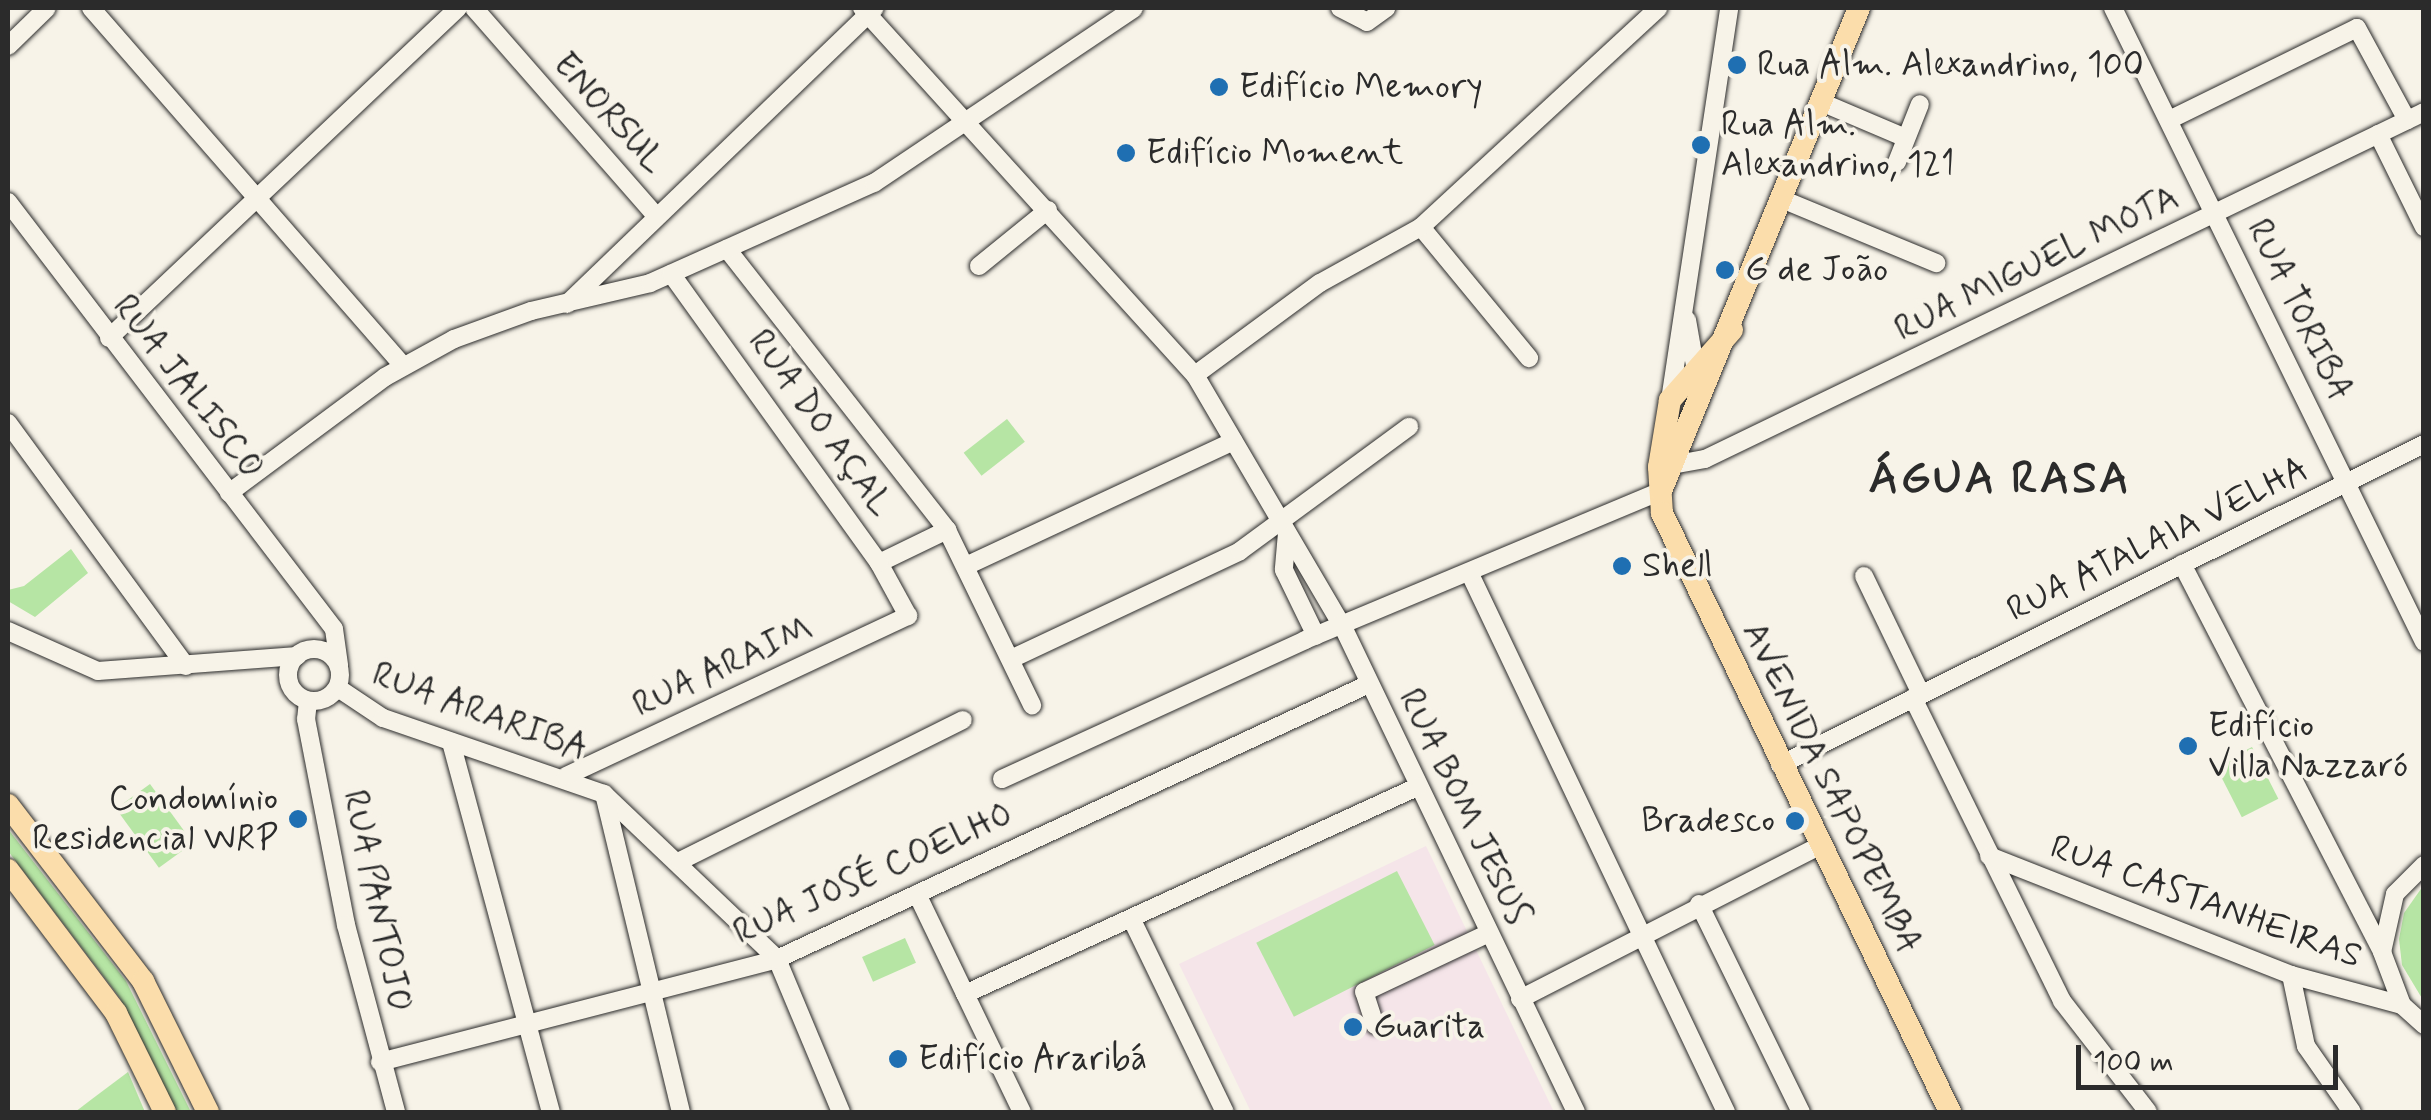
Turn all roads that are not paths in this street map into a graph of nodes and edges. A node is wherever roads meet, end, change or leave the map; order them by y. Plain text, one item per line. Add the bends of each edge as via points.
1 (47, 8) edge
2 (91, 8) edge
3 (458, 8) edge
4 (474, 8) edge
5 (1134, 8) edge
6 (1340, 8) edge
7 (1386, 8) edge
8 (1658, 8) edge
9 (1729, 8) edge
10 (1860, 8) edge
11 (2113, 8) edge
12 (868, 10) edge
13 (8, 46) edge
14 (1821, 102) junction
15 (1920, 104) dead end
16 (2415, 116) edge
17 (968, 120) junction
18 (2169, 120) junction
19 (2378, 134) junction
20 (1906, 138) junction
21 (1897, 162) dead end
22 (256, 198) junction
23 (1784, 200) junction
24 (8, 202) edge
25 (1048, 210) junction
26 (2216, 215) junction
27 (656, 216) junction
28 (1421, 227) junction
29 (2424, 227) edge
30 (727, 249) junction
31 (1936, 263) dead end
32 (979, 266) dead end
33 (672, 274) junction
34 (567, 304) junction
35 (1686, 310) junction
36 (1732, 330) junction
37 (109, 338) junction
38 (1529, 358) dead end
39 (403, 366) junction
40 (1695, 366) junction
41 (1195, 375) junction
42 (1670, 400) junction
43 (8, 424) edge
44 (1408, 427) dead end
45 (1690, 432) junction
46 (1234, 441) junction
47 (2424, 444) edge
48 (1667, 468) junction
49 (2348, 481) junction
50 (1661, 491) junction
51 (229, 494) junction
52 (1284, 529) junction
53 (947, 530) junction
54 (879, 562) junction
55 (2182, 564) junction
56 (968, 565) junction
57 (1470, 574) junction
58 (1864, 576) dead end
59 (319, 609) junction
60 (908, 616) joint
61 (1343, 627) junction
62 (8, 631) edge
63 (1316, 636) junction
64 (2424, 642) edge
65 (320, 650) junction
66 (296, 656) junction
67 (1011, 659) junction
68 (236, 663) junction
69 (186, 666) junction
70 (339, 666) junction
71 (288, 678) junction
72 (1370, 684) junction
73 (338, 688) junction
74 (1917, 696) junction
75 (308, 700) junction
76 (1032, 704) dead end
77 (964, 720) dead end
78 (451, 742) junction
79 (1780, 764) junction
80 (566, 776) junction
81 (1002, 779) dead end
82 (1418, 786) junction
83 (604, 794) junction
84 (8, 805) edge
85 (1819, 846) junction
86 (1990, 856) junction
87 (680, 861) junction
88 (2424, 865) edge
89 (8, 870) edge
90 (917, 894) junction
91 (1700, 904) junction
92 (1132, 920) junction
93 (1489, 934) junction
94 (1638, 936) junction
95 (2382, 952) junction
96 (777, 959) junction
97 (2291, 975) junction
98 (649, 994) junction
99 (965, 994) junction
100 (1520, 999) junction
101 (2402, 1005) junction
102 (526, 1020) junction
103 (2424, 1024) edge
104 (1374, 1025) dead end
105 (380, 1062) junction
106 (165, 1112) edge
107 (208, 1112) edge
108 (396, 1112) edge
109 (551, 1112) edge
110 (681, 1112) edge
111 (841, 1112) edge
112 (1022, 1112) edge
113 (1225, 1112) edge
114 (1576, 1112) edge
115 (1726, 1112) edge
116 (1801, 1112) edge
117 (1950, 1112) edge
118 (2148, 1112) edge
119 (2352, 1112) edge

1 - 13 street
2 - 22 street
3 - 22 street
4 - 27 street, ENORSUL
5 - 17 street
6 - 7 street via 1367,22
8 - 28 street
9 - 35 street
10 - 14 main road, AVENIDA SAPOPEMBA
11 - 18 street, RUA TORIBA
12 - 17 street
12 - 27 street
14 - 20 street
14 - 23 main road, AVENIDA SAPOPEMBA
15 - 20 street
16 - 18 street via 2357,28
16 - 19 street, RUA MIGUEL MOTA
17 - 25 street, RUA BOM JESUS
17 - 30 street via 874,183
18 - 26 street, RUA TORIBA
19 - 26 street, RUA MIGUEL MOTA
19 - 29 street
20 - 21 street
22 - 37 street
22 - 39 street
23 - 31 street
23 - 36 main road, AVENIDA SAPOPEMBA
24 - 37 street, RUA JALISCO
25 - 32 street
25 - 41 street, RUA BOM JESUS
26 - 48 street, RUA MIGUEL MOTA
26 - 49 street, RUA TORIBA
27 - 34 street
28 - 38 street
28 - 41 street via 1320,284
30 - 33 street
30 - 53 street
33 - 34 street
33 - 54 street, RUA DO AÇAL
34 - 39 street via 495,322
35 - 40 street
35 - 42 street
36 - 40 main road, AVENIDA SAPOPEMBA
36 - 45 main road, AVENIDA SAPOPEMBA
37 - 51 street, RUA JALISCO
39 - 51 street
40 - 42 main road, AVENIDA SAPOPEMBA
40 - 45 main road
41 - 46 street, RUA BOM JESUS
42 - 48 main road, AVENIDA SAPOPEMBA
43 - 69 street
44 - 52 street
45 - 48 main road, AVENIDA SAPOPEMBA
46 - 52 street, RUA BOM JESUS
46 - 56 street
47 - 49 street, RUA ATALAIA VELHA
48 - 50 main road, AVENIDA SAPOPEMBA
49 - 55 street, RUA ATALAIA VELHA
49 - 64 street, RUA TORIBA
50 - 57 street
50 - 79 main road, AVENIDA SAPOPEMBA via 1664,523
51 - 59 street, RUA JALISCO
52 - 61 street, RUA BOM JESUS
52 - 63 street, RUA BOM JESUS via 1284,570
52 - 67 street
53 - 54 street
53 - 56 street
54 - 60 street, RUA DO AÇAL
55 - 74 street, RUA ATALAIA VELHA
55 - 95 street
56 - 67 street
57 - 61 street
57 - 94 street
58 - 74 street
59 - 65 street
59 - 70 street, RUA JALISCO via 334,629
60 - 80 street, RUA ARAIM
61 - 63 street
61 - 72 street, RUA BOM JESUS
62 - 69 street via 98,671
63 - 81 street
65 - 66 street
65 - 70 street
66 - 68 street
66 - 71 street
67 - 76 street
68 - 69 street
68 - 71 street
70 - 73 street
71 - 75 street
72 - 82 street, RUA BOM JESUS
72 - 90 street, RUA JOSÉ COELHO
73 - 75 street via 322,700
73 - 78 street, RUA ARARIBA via 383,718
74 - 79 street, RUA ATALAIA VELHA
74 - 86 street
75 - 105 street, RUA PANTOJO via 306,719 346,925
77 - 87 street
78 - 80 street, RUA ARARIBA
78 - 102 street
79 - 85 main road, AVENIDA SAPOPEMBA
80 - 83 street, RUA ARARIBA
82 - 92 street
82 - 93 street, RUA BOM JESUS
83 - 87 street, RUA ARARIBA
83 - 98 street
84 - 107 main road via 143,981
85 - 91 street
85 - 117 main road, AVENIDA SAPOPEMBA
86 - 97 street, RUA CASTANHEIRAS
86 - 118 street via 2062,1001
87 - 96 street, RUA ARARIBA
88 - 95 street via 2395,894
89 - 106 main road via 116,1012
90 - 96 street, RUA JOSÉ COELHO
90 - 99 street
91 - 94 street
91 - 116 street
92 - 99 street
92 - 113 street
93 - 100 street, RUA BOM JESUS
93 - 104 street via 1364,992
94 - 100 street
94 - 115 street
95 - 101 street
96 - 98 street, RUA JOSÉ COELHO
96 - 111 street
97 - 101 street, RUA CASTANHEIRAS
97 - 119 street via 2306,1046
98 - 102 street, RUA JOSÉ COELHO
98 - 110 street
99 - 112 street
100 - 114 street, RUA BOM JESUS
101 - 103 street
102 - 105 street, RUA JOSÉ COELHO
102 - 109 street
105 - 108 street, RUA PANTOJO

